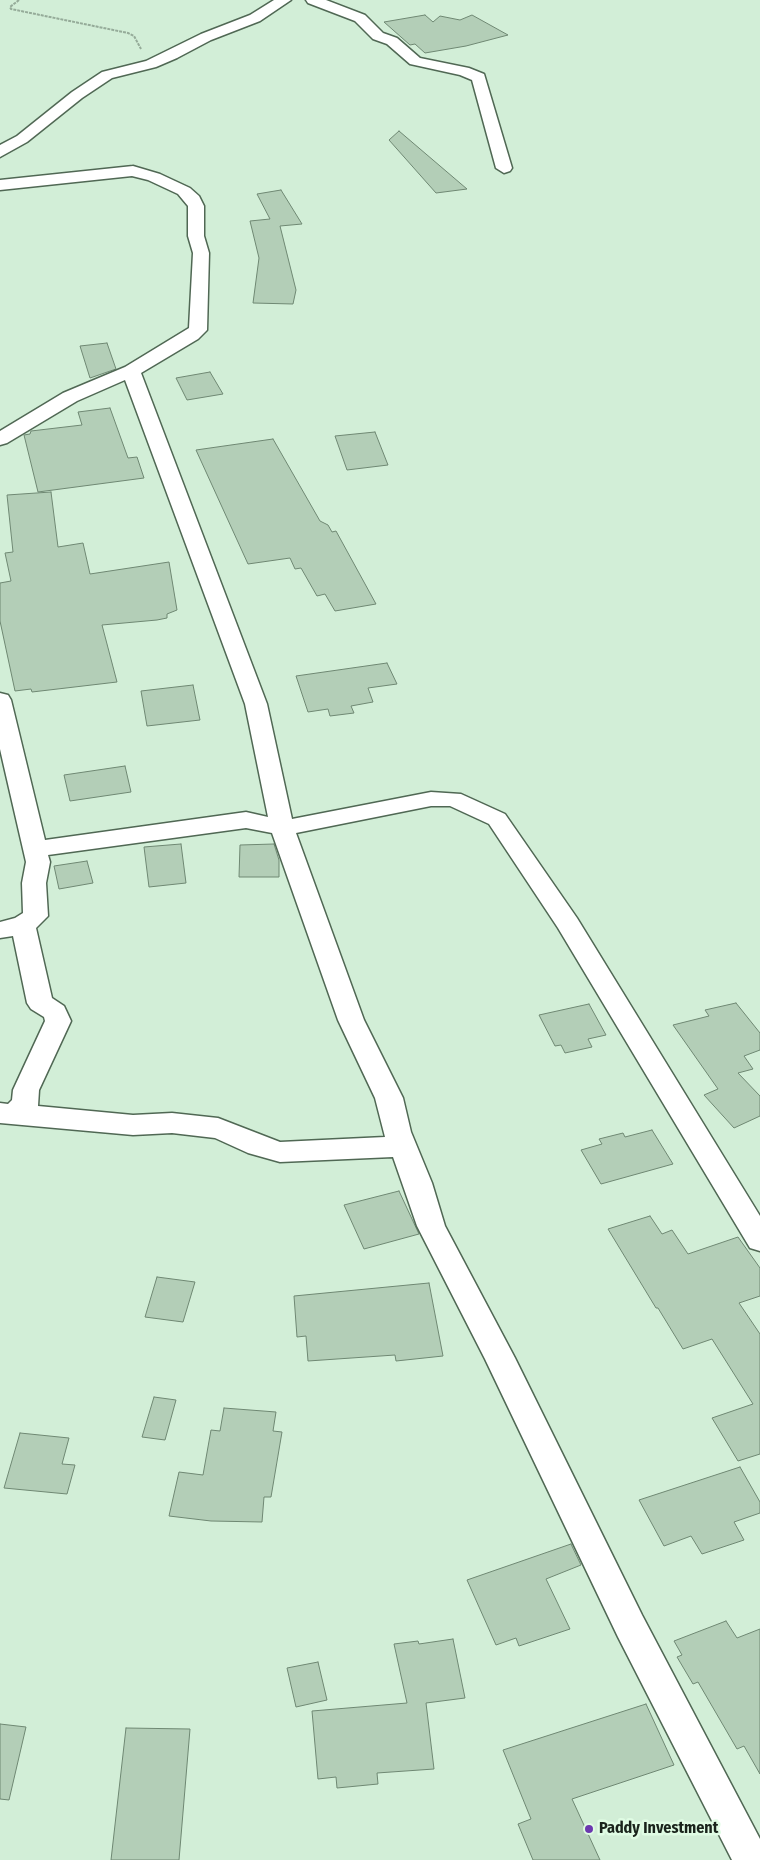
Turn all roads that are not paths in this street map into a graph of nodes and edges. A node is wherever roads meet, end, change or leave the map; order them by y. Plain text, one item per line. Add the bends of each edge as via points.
1 (284, 0) edge
2 (313, 0) edge
3 (0, 152) edge
4 (504, 168) dead end
5 (0, 185) edge
6 (131, 371) junction
7 (0, 439) edge
8 (0, 700) edge
9 (282, 828) junction
10 (34, 849) junction
11 (12, 927) edge
12 (7, 1113) edge
13 (402, 1146) junction
14 (760, 1240) edge
15 (751, 1853) edge

1 - 3 street via 255,18 151,64 100,79
2 - 4 street via 360,18 378,36 392,41 415,61 478,77
5 - 6 street via 133,171 169,182 193,200 201,253 198,330
6 - 7 street via 70,397
6 - 9 street via 256,704
8 - 10 street
9 - 10 street via 246,820
9 - 13 street via 352,1020 389,1098
9 - 14 street via 431,799 453,799 497,819 568,924
10 - 11 street via 38,862 34,883 36,916
11 - 12 street via 40,1002 55,1012 58,1021 26,1090 26,1103
12 - 13 street via 133,1125 172,1123 218,1128 280,1152
13 - 15 street via 431,1226 500,1358 630,1626

